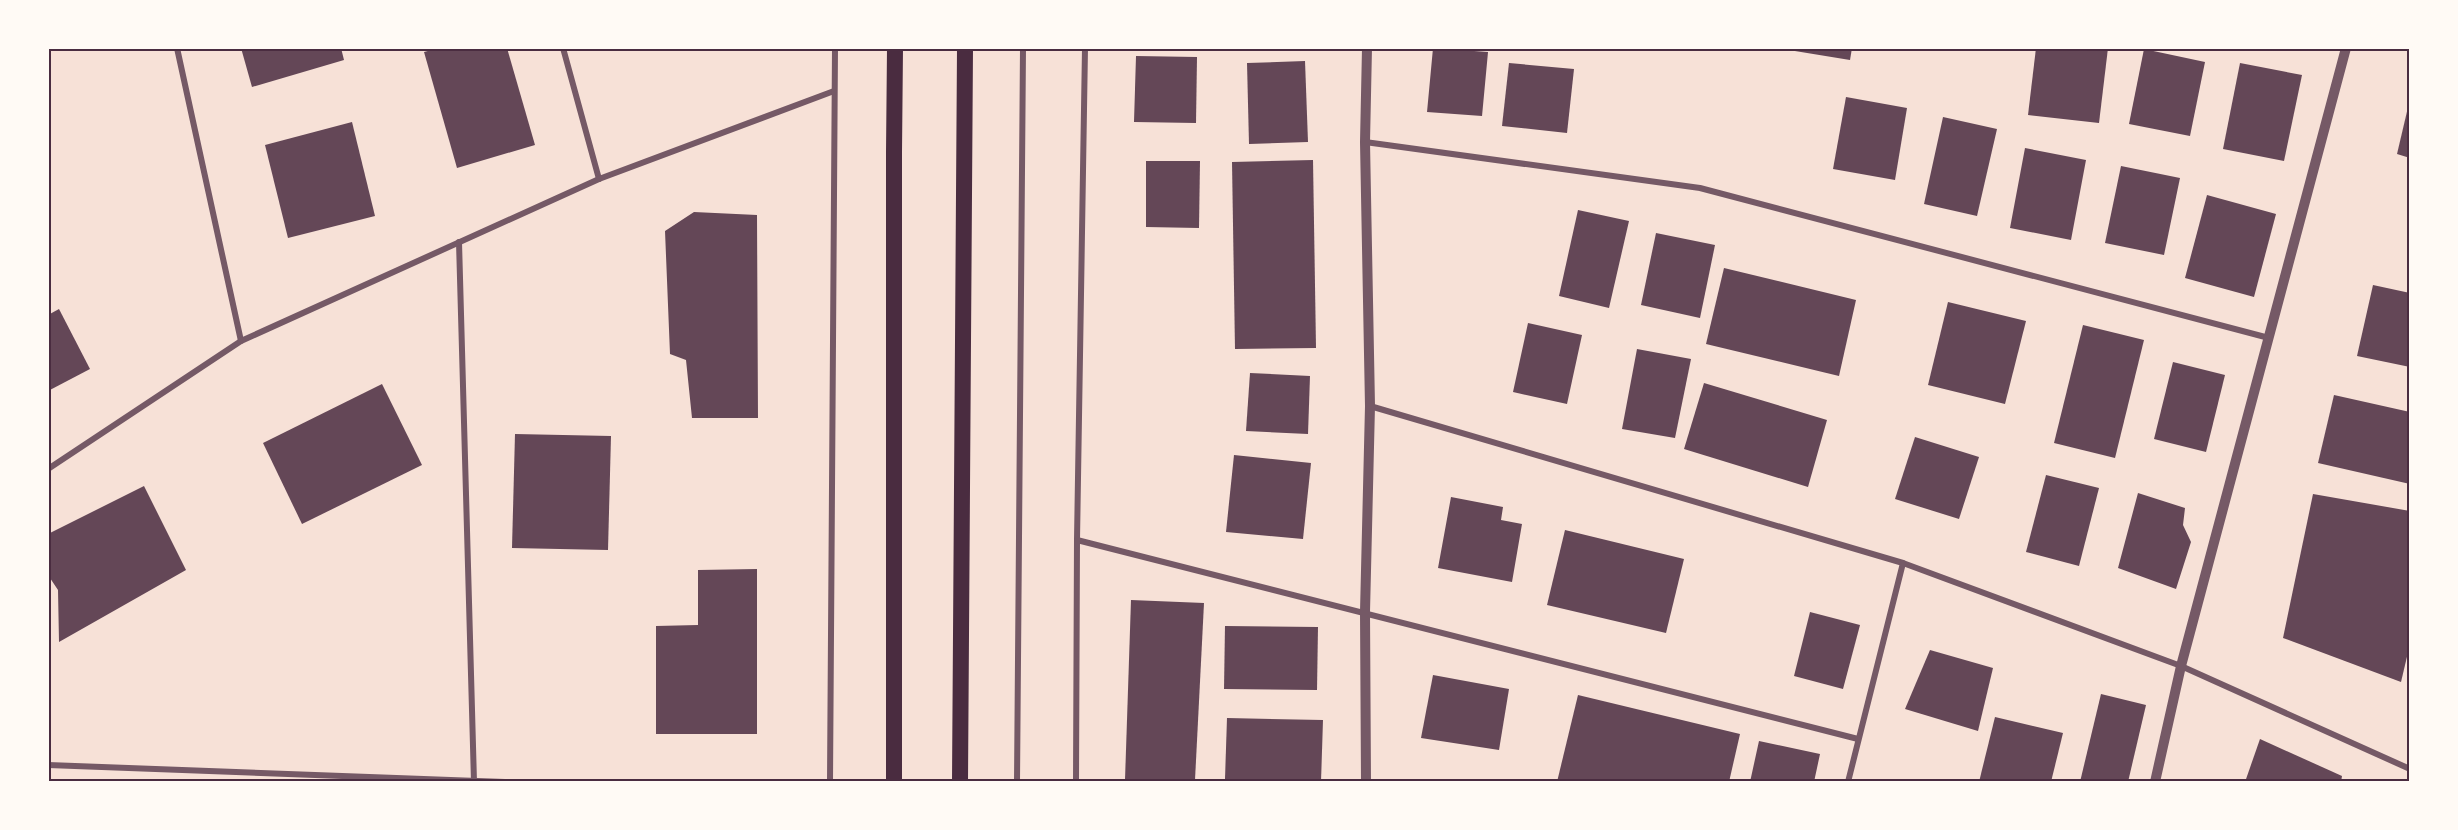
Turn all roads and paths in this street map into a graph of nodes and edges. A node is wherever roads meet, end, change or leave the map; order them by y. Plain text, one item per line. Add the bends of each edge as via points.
1 (177, 48) edge
2 (563, 48) edge
3 (835, 48) edge
4 (896, 48) edge
5 (965, 48) edge
6 (1023, 48) edge
7 (1085, 48) edge
8 (1367, 48) edge
9 (2346, 48) edge
10 (834, 91) junction
11 (1365, 142) junction
12 (599, 179) junction
13 (459, 242) junction
14 (2270, 338) junction
15 (241, 341) junction
16 (1370, 406) junction
17 (48, 469) edge
18 (1077, 540) junction
19 (1903, 563) junction
20 (1365, 612) junction
21 (2181, 666) junction
22 (1858, 739) junction
23 (48, 765) edge
24 (2410, 769) edge
25 (474, 781) edge
26 (505, 782) edge
27 (830, 782) edge
28 (894, 782) edge
29 (960, 782) edge
30 (1017, 782) edge
31 (1076, 782) edge
32 (1366, 782) edge
33 (1848, 782) edge
34 (2155, 782) edge

1 - 15 street
2 - 12 street
3 - 10 street
4 - 28 highway
5 - 29 highway
6 - 30 street
7 - 18 street
8 - 11 street
9 - 14 street
10 - 12 street
10 - 27 street
11 - 14 street via 1700,188
11 - 16 street
12 - 13 street
13 - 15 street
13 - 25 street
14 - 21 street
15 - 17 street
16 - 19 street
16 - 20 street
18 - 20 street
18 - 31 street
19 - 21 street
19 - 22 street
20 - 22 street
20 - 32 street
21 - 24 street
21 - 34 street
22 - 33 street
23 - 25 street
25 - 26 street

